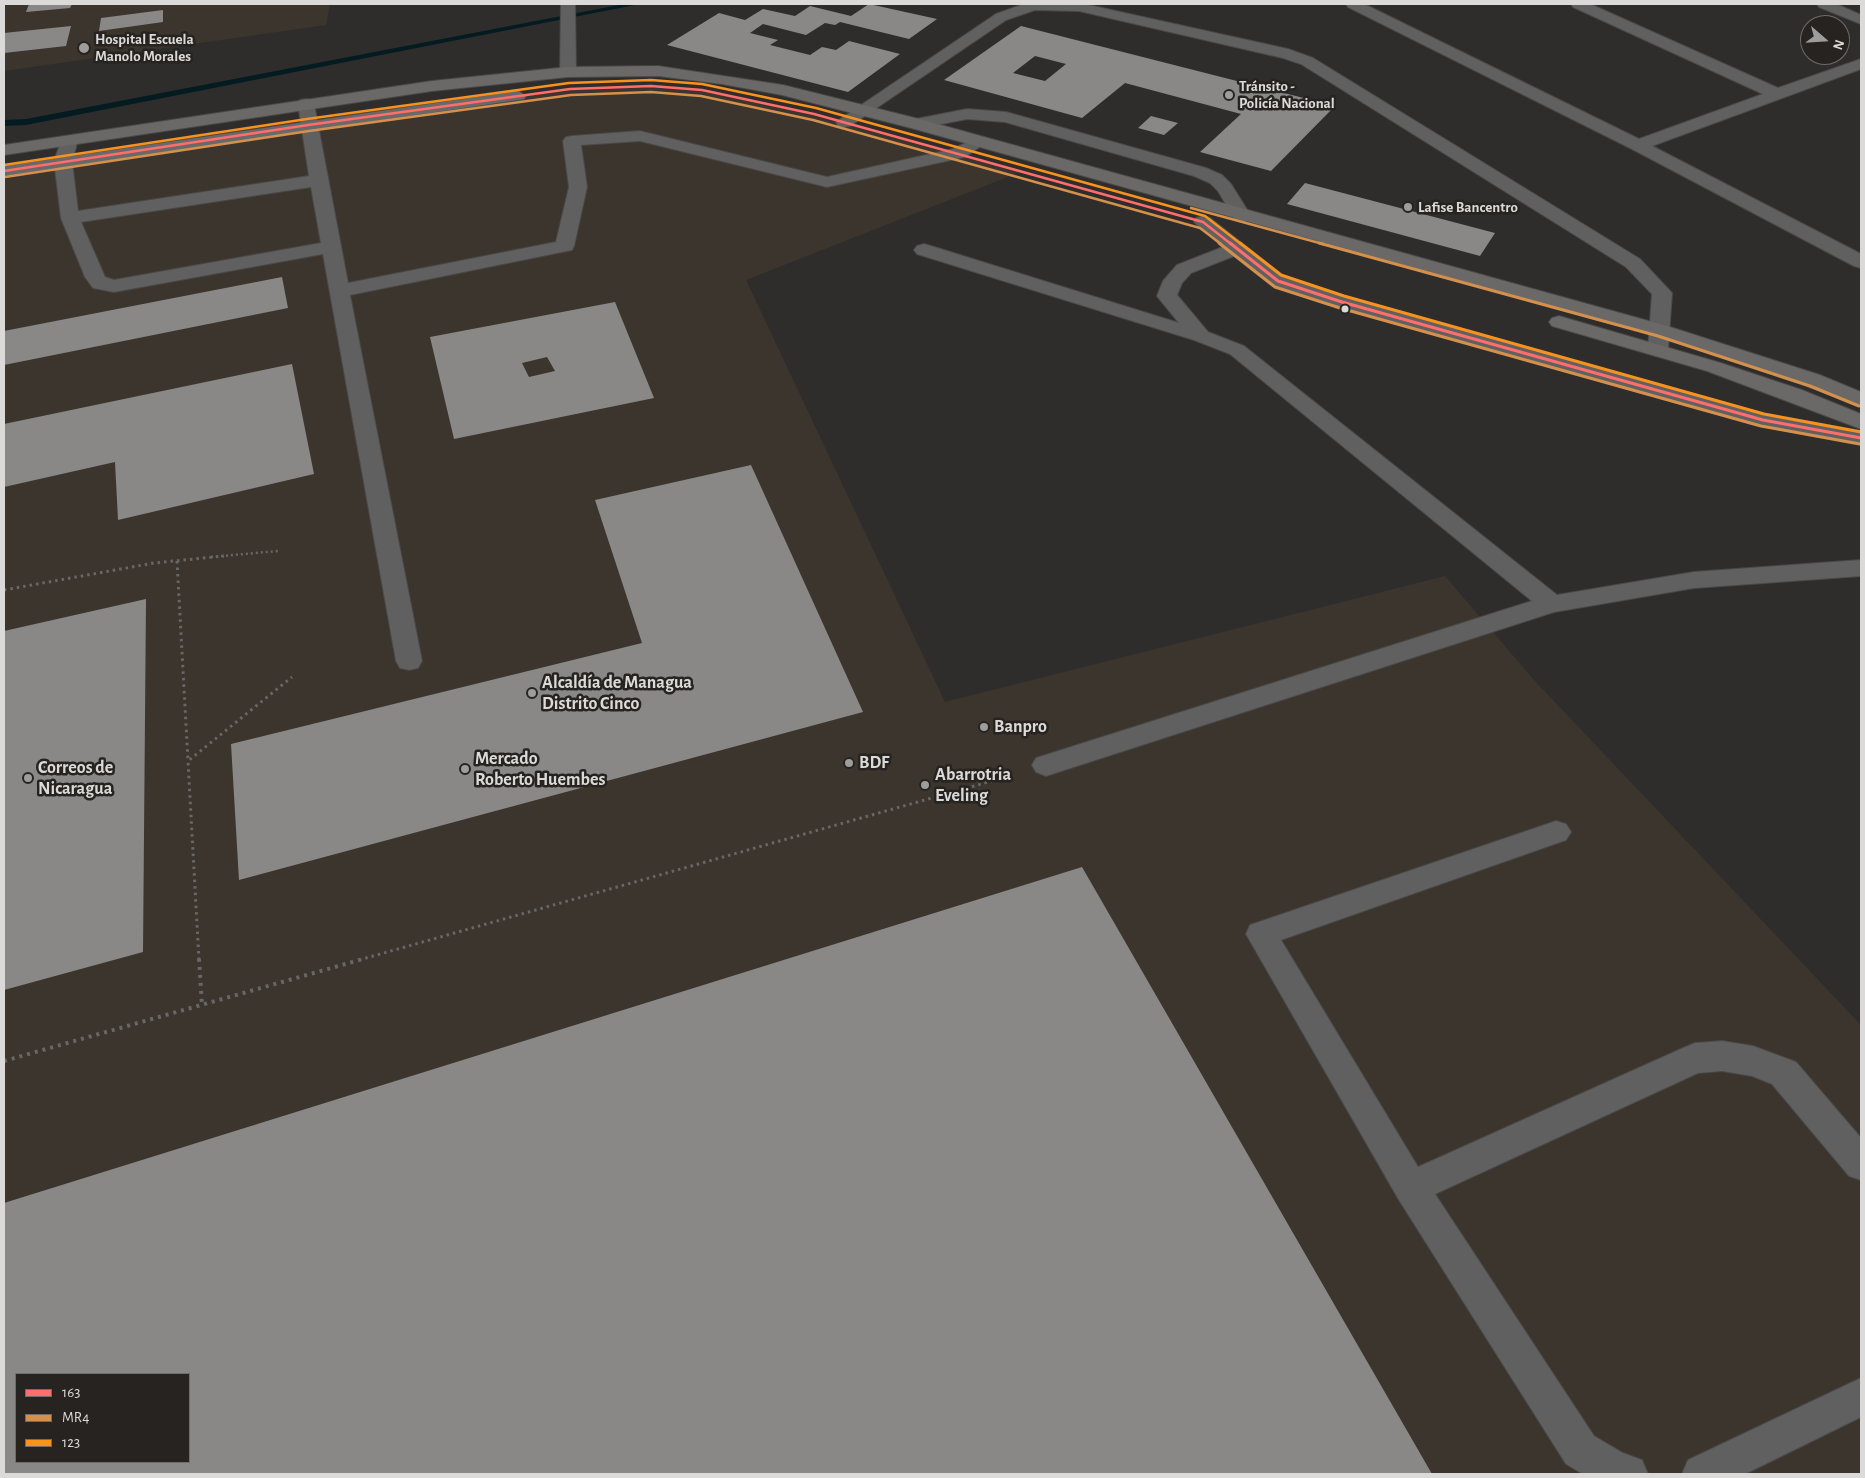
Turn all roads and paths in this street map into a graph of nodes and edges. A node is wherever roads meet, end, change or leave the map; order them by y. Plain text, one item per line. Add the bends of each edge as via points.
1 (1352, 4) edge
2 (1578, 4) edge
3 (1824, 4) edge
4 (569, 6) edge
5 (1861, 20) edge
6 (1861, 64) edge
7 (568, 72) junction
8 (651, 86) junction
9 (1776, 94) junction
10 (472, 102) junction
11 (306, 104) junction
12 (863, 110) junction
13 (844, 122) junction
14 (917, 124) junction
15 (308, 125) junction
16 (69, 140) junction
17 (978, 142) junction
18 (1638, 145) junction
19 (4, 150) edge
20 (959, 153) junction
21 (63, 161) junction
22 (4, 171) edge
23 (319, 180) junction
24 (1242, 216) junction
25 (70, 218) junction
26 (1203, 222) junction
27 (331, 247) junction
28 (1234, 249) junction
29 (924, 250) dead end
30 (1857, 256) edge
31 (339, 291) junction
32 (1660, 330) junction
33 (1201, 336) junction
34 (1658, 350) junction
35 (1861, 400) edge
36 (1861, 422) edge
37 (1861, 438) edge
38 (278, 551) dead end
39 (177, 561) junction
40 (1861, 568) edge
41 (4, 590) edge
42 (1552, 604) junction
43 (410, 661) dead end
44 (292, 676) dead end
45 (188, 761) junction
46 (1046, 765) joint
47 (1556, 832) dead end
48 (202, 1005) junction
49 (4, 1061) edge
50 (1861, 1164) edge
51 (1411, 1188) junction
52 (1861, 1397) edge
53 (1628, 1474) edge
54 (1702, 1474) edge

1 - 18 street
2 - 9 street
3 - 5 street
4 - 7 street
6 - 9 street
7 - 8 main road via 582,79
7 - 10 main road
7 - 11 main road via 432,86
7 - 12 main road via 658,71 722,79
8 - 10 main road via 570,89
8 - 13 main road via 702,90 751,99
9 - 18 street
10 - 15 main road
11 - 15 street
11 - 16 main road
12 - 13 street
12 - 14 main road
12 - 32 street via 1002,17 1034,5 1079,7 1288,54 1307,61 1633,263 1662,293
13 - 20 main road
14 - 17 main road
14 - 24 street via 967,114 992,115 1200,172 1225,188
15 - 21 main road
15 - 23 street
16 - 19 main road
16 - 21 street
17 - 20 street
17 - 24 main road
18 - 30 street
20 - 26 main road
20 - 31 street via 827,182 640,136 572,141 578,188 565,246
21 - 22 main road
21 - 25 street
23 - 25 street
23 - 27 street
24 - 32 main road
25 - 27 street via 95,277 100,284 114,286
26 - 28 street
26 - 34 main road
27 - 31 street
28 - 33 street via 1184,269 1173,281 1167,296
28 - 37 street via 1278,281 1342,302 1763,420
29 - 33 street
31 - 43 street
32 - 34 street
32 - 35 main road via 1812,380
33 - 42 street via 1237,350
34 - 36 main road via 1794,395
38 - 39 path
39 - 41 path
39 - 45 path
40 - 42 street via 1694,580
42 - 46 street
44 - 45 path
45 - 48 path
46 - 48 path
47 - 51 street via 1260,934
48 - 49 path
50 - 51 street via 1784,1073 1753,1061 1722,1056 1695,1058
51 - 53 street via 1580,1450 1616,1471
52 - 54 street

